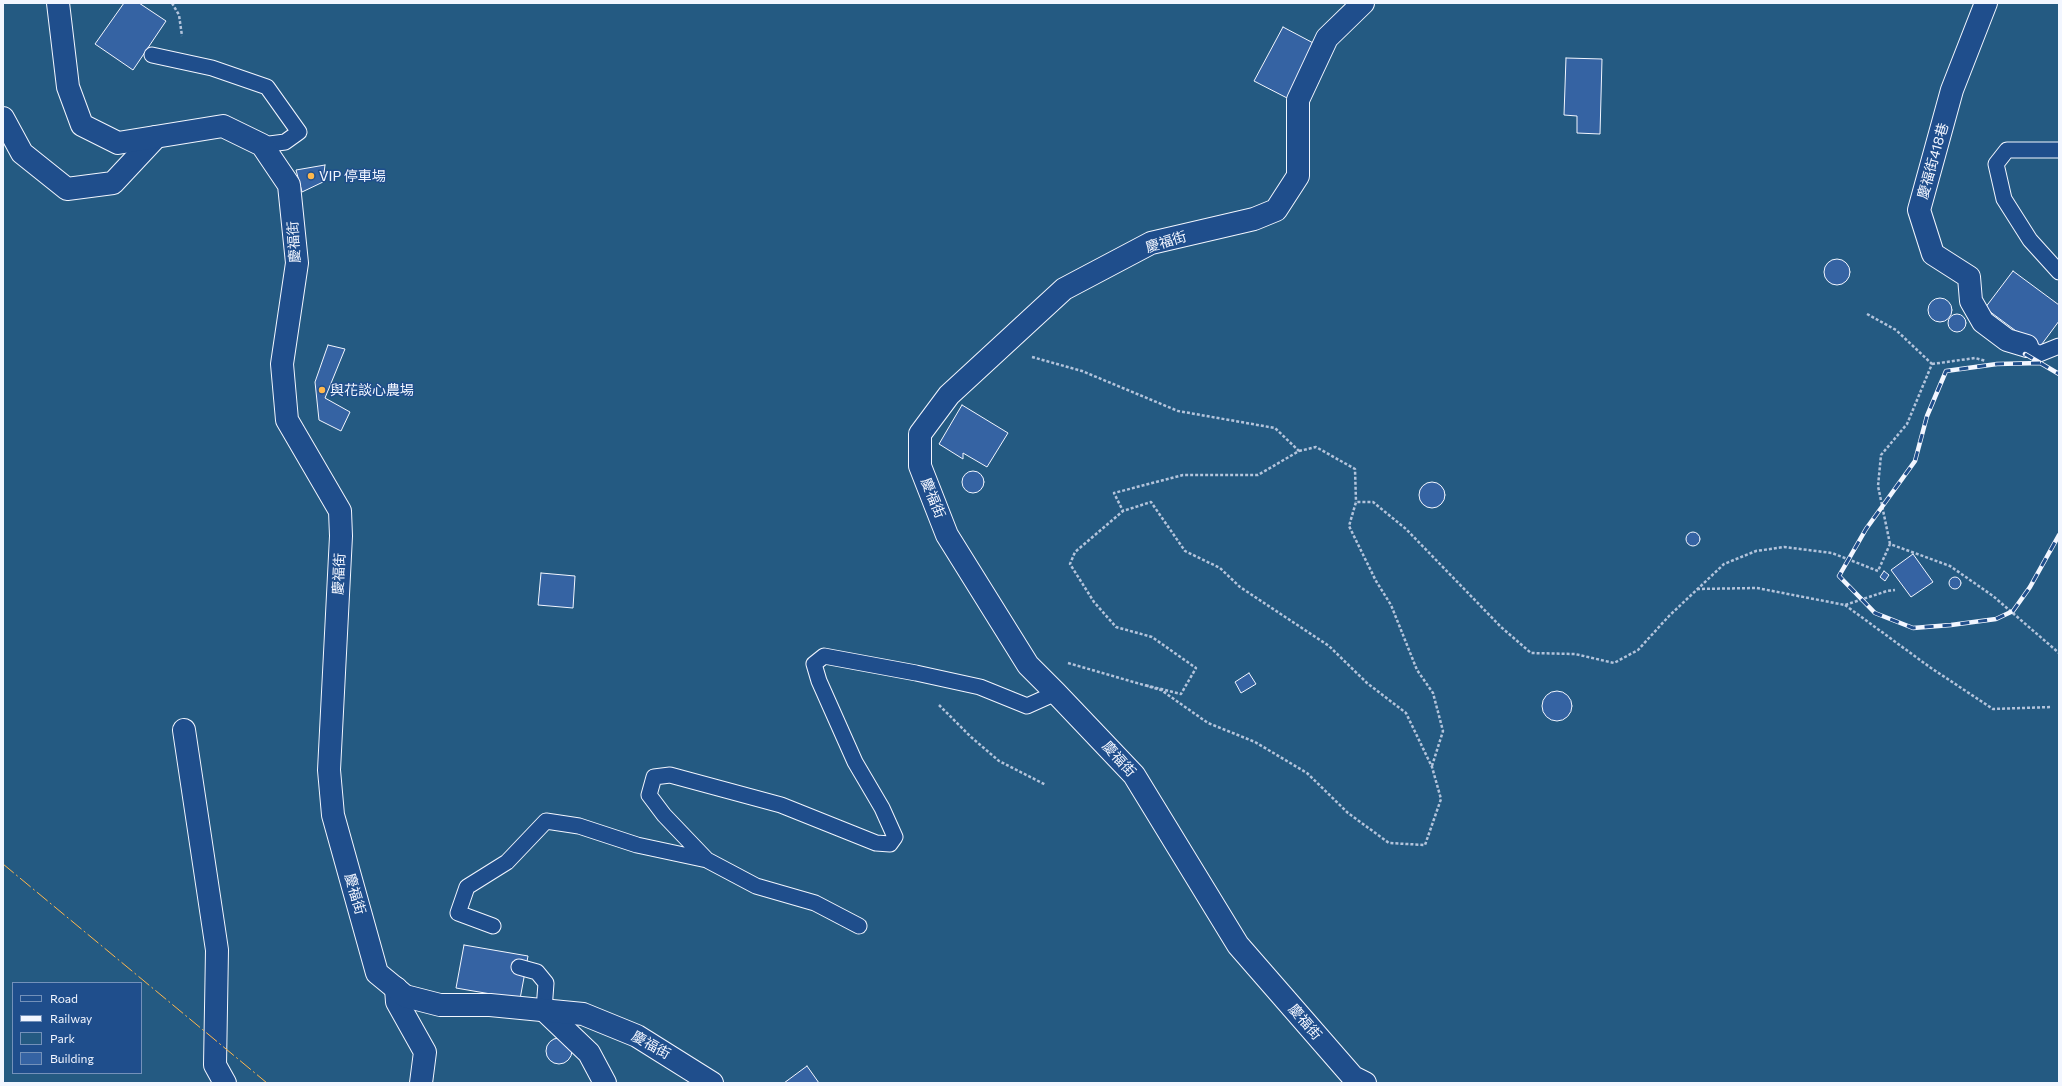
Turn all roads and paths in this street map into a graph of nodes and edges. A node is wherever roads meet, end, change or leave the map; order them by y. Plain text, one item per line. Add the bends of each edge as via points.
1 (58, 3) edge
2 (172, 3) edge
3 (1363, 3) edge
4 (1986, 3) edge
5 (152, 55) dead end
6 (184, 62) junction
7 (3, 118) edge
8 (156, 137) junction
9 (262, 145) junction
10 (2059, 150) edge
11 (2059, 272) edge
12 (1867, 314) dead end
13 (2028, 346) joint
14 (2059, 346) edge
15 (1000, 348) junction
16 (1990, 362) dead end
17 (1932, 364) junction
18 (1299, 451) junction
19 (1356, 502) junction
20 (1124, 511) junction
21 (1890, 544) junction
22 (1696, 589) junction
23 (1895, 590) dead end
24 (1845, 605) junction
25 (2059, 653) edge
26 (1065, 662) dead end
27 (1145, 685) junction
28 (1056, 693) junction
29 (938, 704) dead end
30 (2051, 707) dead end
31 (184, 730) dead end
32 (1432, 767) junction
33 (1046, 785) dead end
34 (707, 860) junction
35 (493, 926) dead end
36 (859, 926) dead end
37 (519, 967) dead end
38 (396, 988) junction
39 (544, 1010) junction
40 (225, 1083) edge
41 (421, 1083) edge
42 (605, 1083) edge
43 (712, 1083) edge
44 (1365, 1083) edge

1 - 8 street via 68,87 82,125 118,143
2 - 6 path via 180,15
3 - 15 street, 慶福街 via 1327,38 1298,100 1298,176 1276,210 1254,219 1151,243 1064,289
4 - 13 street, 慶福街418巷 via 1952,90 1919,210 1933,254 1969,277 1971,301 1984,322 2007,340
5 - 6 lane
6 - 9 lane via 212,68 267,87 299,132 285,142
7 - 8 street via 22,153 67,189 113,183
8 - 9 street via 223,126
9 - 38 street, 慶福街 via 289,185 297,263 282,364 287,420 340,511 341,536 329,770 333,815 377,973
10 - 11 lane via 2006,150 1996,164 2004,200 2030,240
12 - 17 path via 1896,330
13 - 14 lane via 2039,354
15 - 18 path via 1082,371 1178,411 1275,428
15 - 28 street, 慶福街 via 949,396 920,434 920,466 947,535 1028,665
16 - 17 path via 1975,358
17 - 21 path via 1907,424 1882,455 1878,486
18 - 19 path via 1316,447 1355,469
18 - 20 path via 1258,475 1183,475 1114,493
19 - 22 path via 1373,502 1406,530 1501,627 1531,653 1576,654 1614,663 1638,650
19 - 32 path via 1349,526 1391,605 1417,670 1433,693 1443,731
20 - 27 path via 1074,552 1070,564 1094,602 1116,626 1152,637 1196,668 1181,694
20 - 32 path via 1151,502 1185,551 1220,568 1240,587 1329,646 1367,683 1406,712
21 - 22 path via 1878,571 1832,553 1784,547 1756,551 1724,564
21 - 25 path via 1950,566 1993,596
22 - 24 path via 1758,588
23 - 24 path
24 - 30 path via 1931,668 1993,709
26 - 27 path
27 - 32 path via 1161,690 1208,723 1255,742 1307,773 1348,813 1389,843 1425,845 1441,799
28 - 34 lane via 1027,706 980,687 824,656 814,664 819,681 854,762 882,808 894,837 890,844 876,842 781,805 670,774 654,777 649,795 664,815
28 - 44 street, 慶福街 via 1134,775 1238,945 1353,1077
29 - 33 path via 999,761
31 - 40 street via 216,950 215,1065
34 - 35 lane via 636,845 579,826 546,821 507,862 467,887 458,913
34 - 36 lane via 756,886 815,903
37 - 39 lane via 537,972 546,983
38 - 39 street, 慶福街 via 405,996 440,1005 490,1004
38 - 41 street via 397,1002 424,1052
39 - 42 street via 589,1053
39 - 43 street, 慶福街 via 583,1014 637,1036

